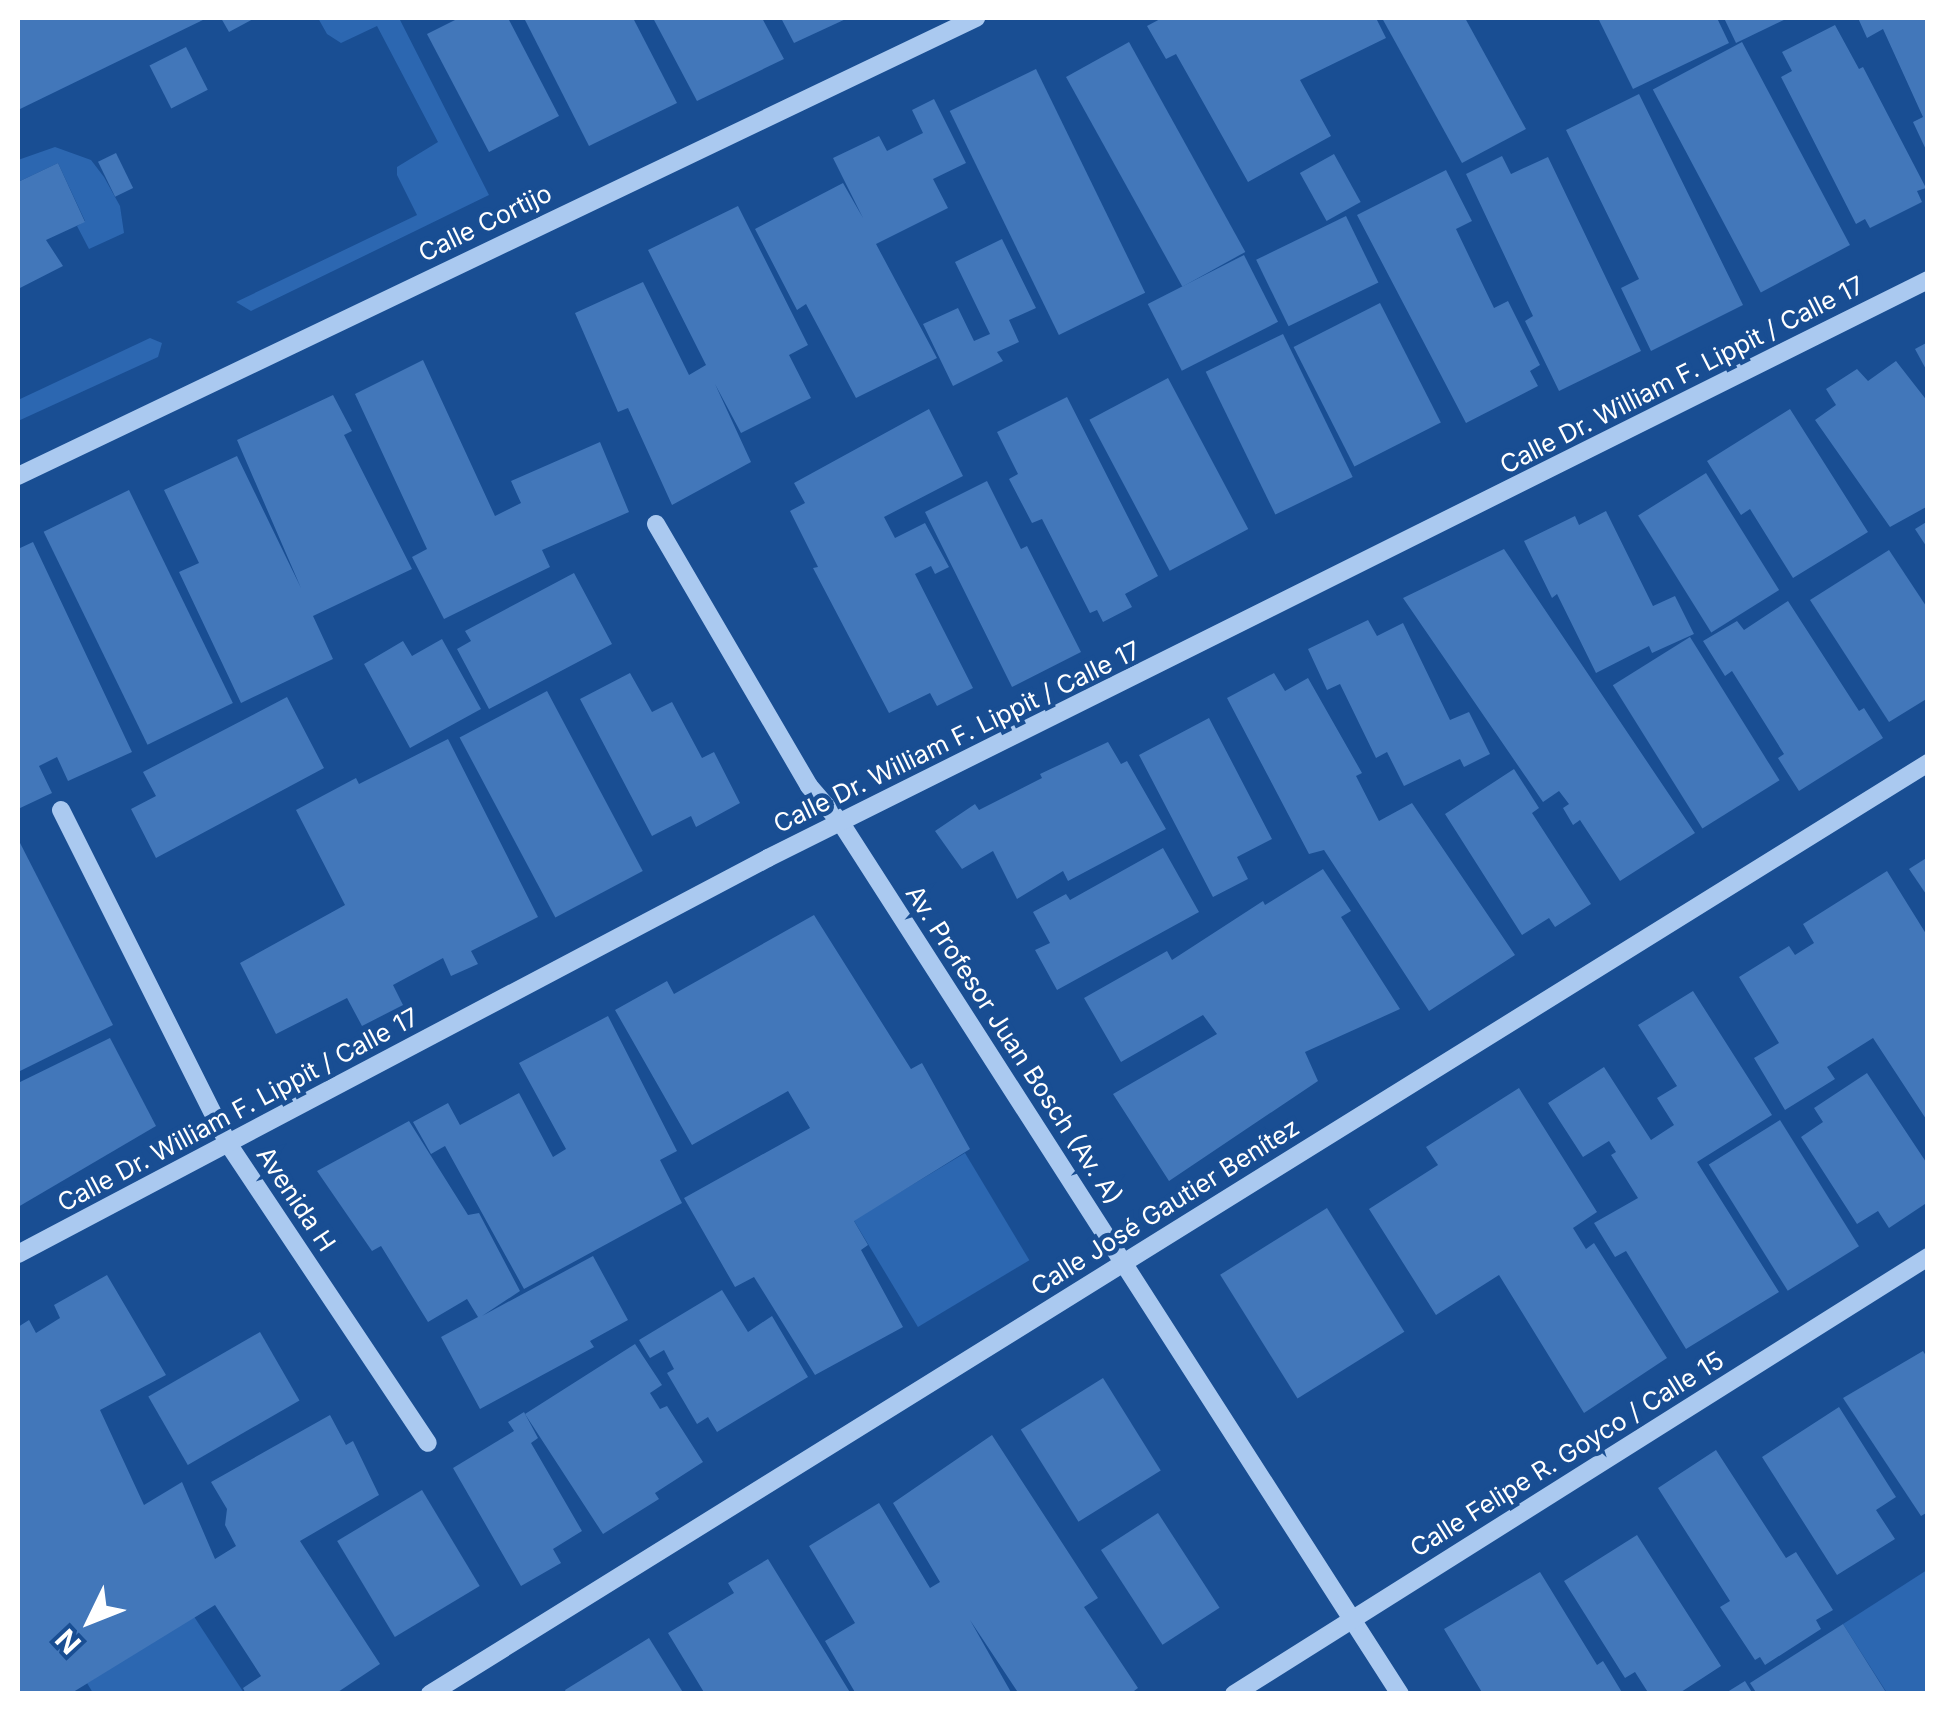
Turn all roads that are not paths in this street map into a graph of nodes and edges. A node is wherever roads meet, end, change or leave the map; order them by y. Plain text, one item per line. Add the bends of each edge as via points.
1 (976, 18) edge
2 (1928, 280) edge
3 (18, 476) edge
4 (656, 524) dead end
5 (1928, 763) edge
6 (60, 810) dead end
7 (842, 823) junction
8 (230, 1144) junction
9 (18, 1254) edge
10 (1928, 1258) edge
11 (1124, 1262) junction
12 (428, 1443) dead end
13 (1352, 1618) junction
14 (430, 1694) edge
15 (1234, 1694) edge
16 (1400, 1694) edge

1 - 3 street, Calle Cortijo
2 - 7 street, Calle Dr. William F. Lippit / Calle 17
4 - 7 street, Av. Profesor Juan Bosch (Av. A) via 809,786
5 - 11 street, Calle José Gautier Benítez
6 - 8 street, Avenida H
7 - 8 street, Calle Dr. William F. Lippit / Calle 17
7 - 11 street, Av. Profesor Juan Bosch (Av. A)
8 - 9 street, Calle Dr. William F. Lippit / Calle 17
8 - 12 street, Avenida H
10 - 13 street, Calle Felipe R. Goyco / Calle 15
11 - 13 street, Av. Profesor Juan Bosch (Av. A)
11 - 14 street, Calle José Gautier Benítez
13 - 15 street, Calle Felipe R. Goyco / Calle 15
13 - 16 street, Av. Profesor Juan Bosch (Av. A)

